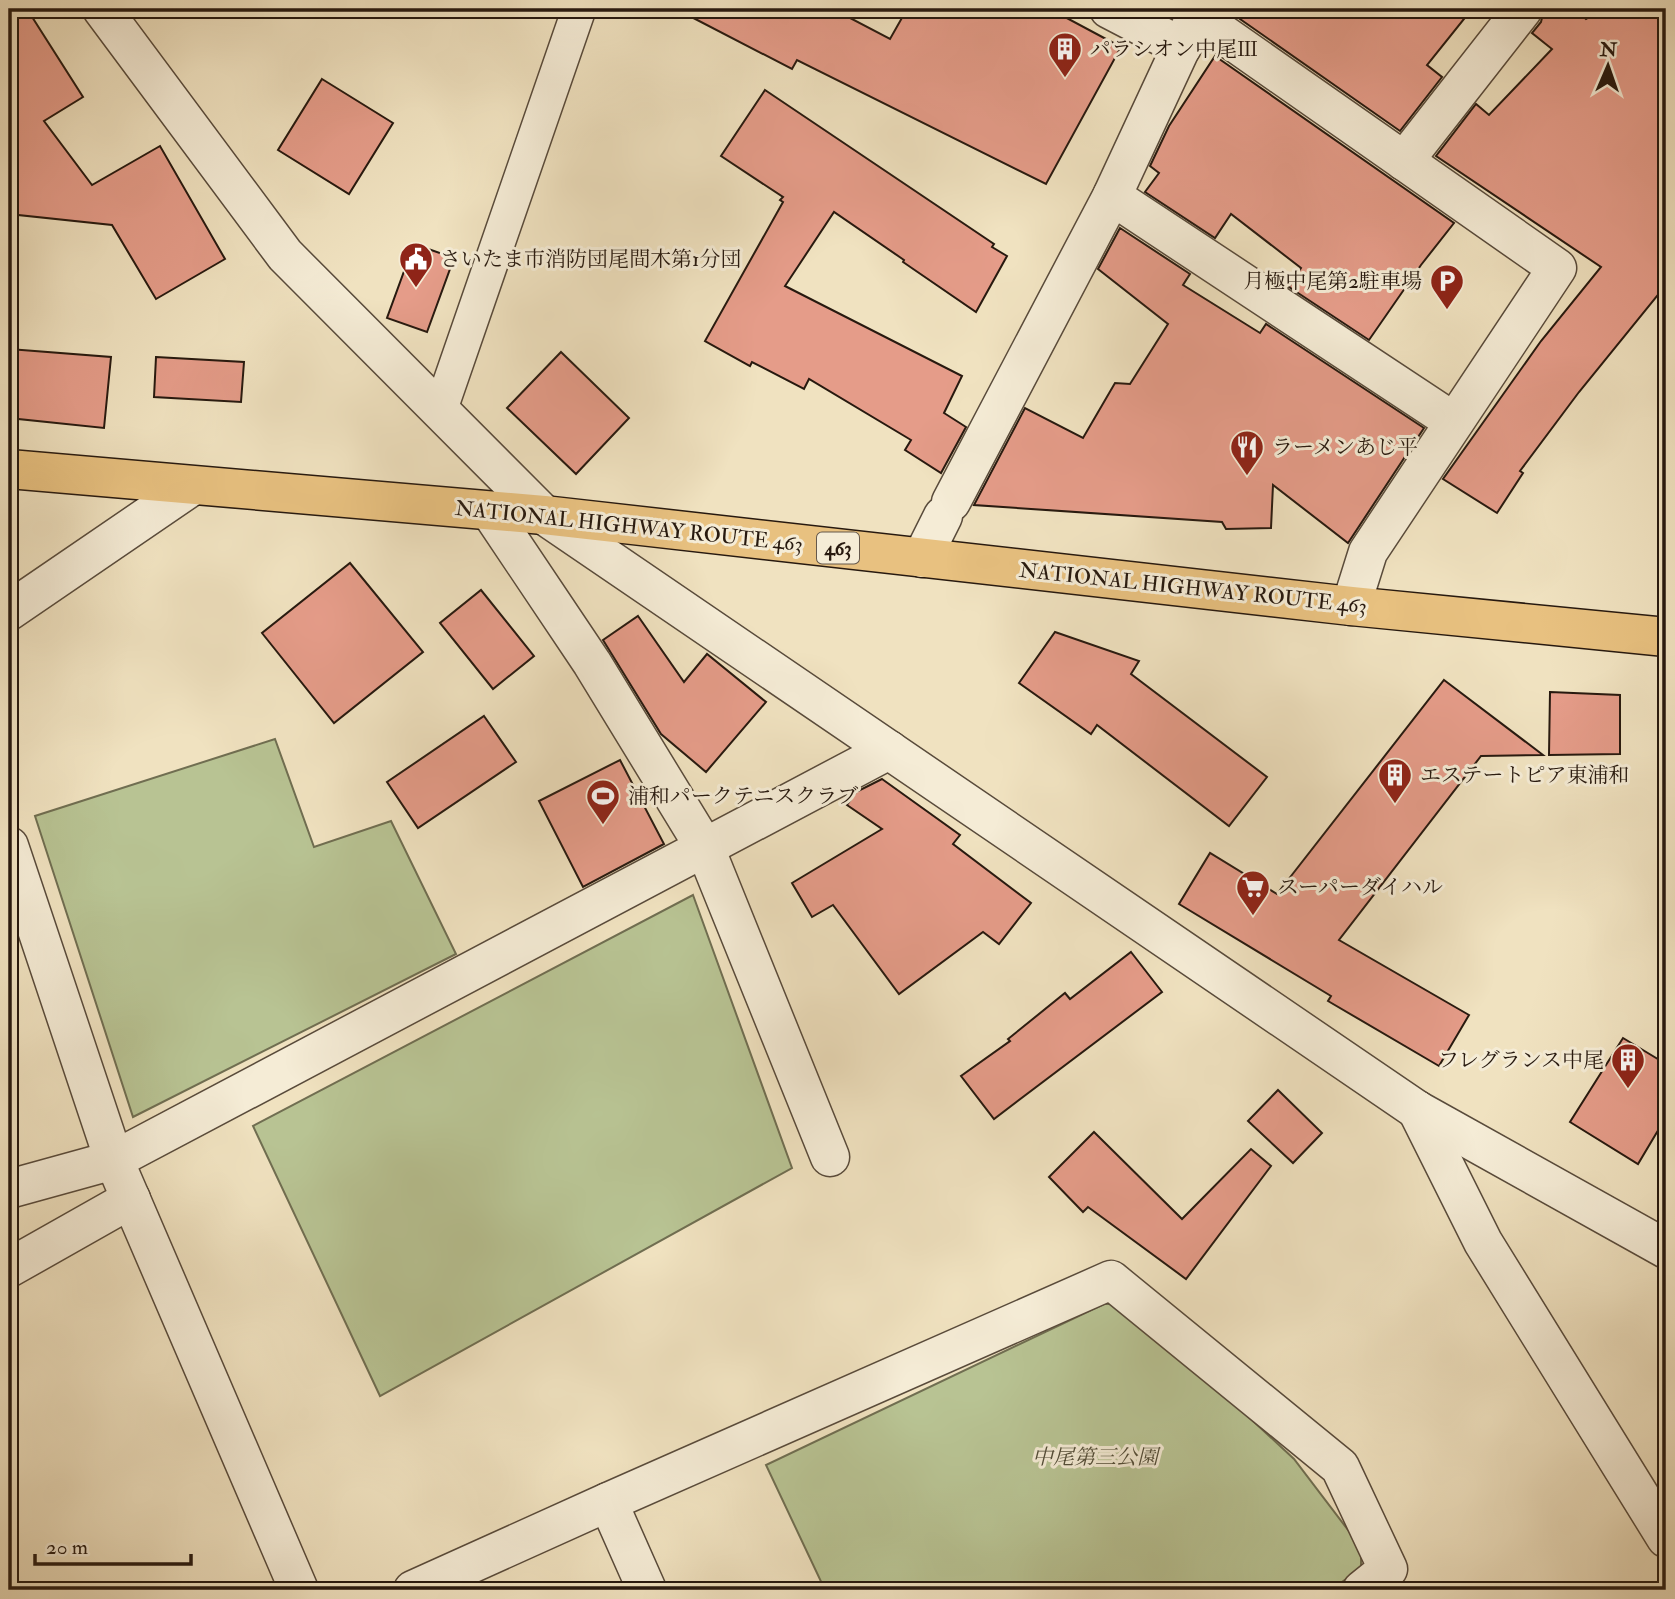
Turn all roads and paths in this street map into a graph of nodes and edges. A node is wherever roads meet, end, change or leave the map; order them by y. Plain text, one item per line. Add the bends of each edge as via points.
1 (102, 9) edge
2 (579, 9) edge
3 (1109, 9) edge
4 (1523, 9) edge
5 (1193, 24) edge
6 (1404, 161) junction
7 (1112, 196) junction
8 (440, 411) junction
9 (1454, 422) junction
10 (9, 469) edge
11 (192, 486) junction
12 (490, 511) junction
13 (544, 515) junction
14 (922, 558) junction
15 (1351, 606) junction
16 (9, 611) edge
17 (1666, 637) edge
18 (889, 750) junction
19 (9, 846) edge
20 (705, 848) junction
21 (1418, 1110) junction
22 (830, 1157) dead end
23 (114, 1160) junction
24 (9, 1189) edge
25 (131, 1199) junction
26 (1666, 1250) edge
27 (9, 1268) edge
28 (607, 1502) junction
29 (1666, 1538) edge
30 (299, 1590) edge
31 (413, 1590) edge
32 (647, 1590) edge
33 (1362, 1590) edge

1 - 8 street via 285,256
2 - 8 street
3 - 5 street
4 - 6 street
5 - 6 street
5 - 7 street
6 - 9 street via 1557,268
7 - 9 street
7 - 14 street
8 - 13 street
9 - 15 street via 1368,552
10 - 11 highway, NATIONAL HIGHWAY ROUTE 463 / 463
11 - 12 highway, NATIONAL HIGHWAY ROUTE 463 / 463
11 - 16 street
12 - 13 highway, NATIONAL HIGHWAY ROUTE 463 / 463
12 - 20 street via 592,663
13 - 14 highway, NATIONAL HIGHWAY ROUTE 463 / 463
13 - 18 street
14 - 15 highway, NATIONAL HIGHWAY ROUTE 463 / 463
15 - 17 highway, NATIONAL HIGHWAY ROUTE 463 / 463
18 - 20 street
18 - 21 street
19 - 23 street
20 - 22 street
20 - 23 street
21 - 26 street
21 - 29 street via 1483,1242
23 - 24 street
23 - 25 street
25 - 27 street
25 - 30 street
28 - 31 street
28 - 32 street
28 - 33 street via 1111,1280 1340,1467 1388,1569

